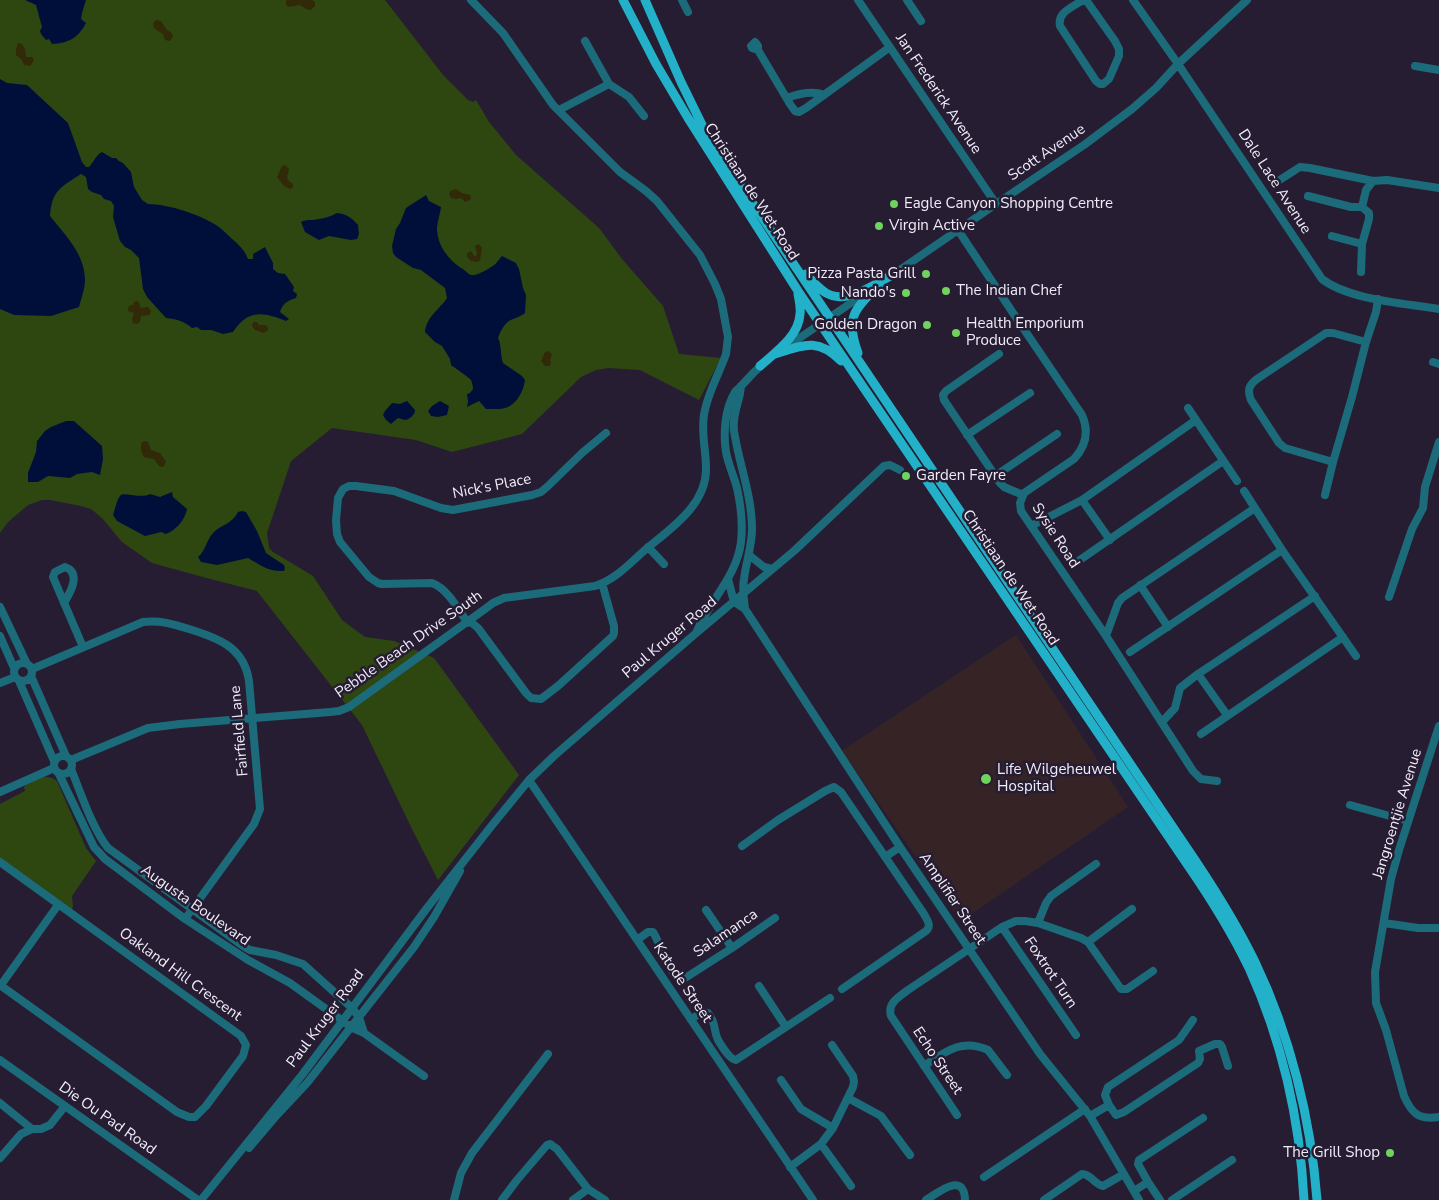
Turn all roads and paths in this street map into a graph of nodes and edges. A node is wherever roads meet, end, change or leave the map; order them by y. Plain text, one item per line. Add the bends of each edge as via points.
1 (471, 0) edge
2 (623, 0) edge
3 (645, 0) edge
4 (682, 0) edge
5 (907, 0) edge
6 (1085, 0) edge
7 (1133, 0) edge
8 (1247, 0) edge
9 (861, 1) edge
10 (688, 12) dead end
11 (921, 21) dead end
12 (585, 41) dead end
13 (890, 47) junction
14 (758, 50) dead end
15 (1178, 64) junction
16 (1415, 66) dead end
17 (1439, 70) edge
18 (609, 84) junction
19 (824, 94) junction
20 (786, 98) junction
21 (559, 110) junction
22 (644, 116) dead end
23 (1372, 181) junction
24 (1275, 183) dead end
25 (1439, 188) edge
26 (1308, 196) dead end
27 (996, 204) junction
28 (1362, 207) junction
29 (958, 230) junction
30 (1332, 236) dead end
31 (1362, 244) junction
32 (783, 247) junction
33 (899, 271) junction
34 (1361, 272) dead end
35 (879, 284) junction
36 (798, 291) junction
37 (1378, 299) junction
38 (1439, 309) edge
39 (830, 317) junction
40 (820, 323) junction
41 (1366, 342) junction
42 (775, 354) junction
43 (999, 354) dead end
44 (760, 366) junction
45 (864, 369) junction
46 (855, 376) junction
47 (741, 386) junction
48 (1030, 393) dead end
49 (1188, 408) dead end
50 (1196, 420) junction
51 (606, 433) dead end
52 (1057, 434) dead end
53 (967, 435) junction
54 (1439, 442) edge
55 (1223, 461) junction
56 (1333, 462) junction
57 (900, 470) dead end
58 (995, 476) junction
59 (1237, 481) dead end
60 (1244, 492) dead end
61 (1023, 495) junction
62 (1325, 495) dead end
63 (1082, 500) junction
64 (1255, 508) junction
65 (1031, 526) junction
66 (1110, 540) junction
67 (648, 547) junction
68 (1282, 550) junction
69 (749, 555) junction
70 (664, 564) dead end
71 (1074, 564) dead end
72 (772, 569) junction
73 (728, 579) junction
74 (602, 584) junction
75 (1140, 585) junction
76 (744, 593) junction
77 (1314, 596) junction
78 (1389, 598) dead end
79 (734, 602) junction
80 (64, 603) dead end
81 (0, 607) edge
82 (745, 609) junction
83 (467, 622) junction
84 (1168, 627) junction
85 (696, 634) junction
86 (0, 636) edge
87 (1106, 636) junction
88 (1342, 637) junction
89 (83, 647) junction
90 (1130, 652) dead end
91 (1356, 656) dead end
92 (14, 668) junction
93 (30, 670) junction
94 (1198, 674) junction
95 (17, 679) junction
96 (0, 684) edge
97 (1227, 715) junction
98 (252, 718) junction
99 (1162, 722) junction
100 (1439, 726) edge
101 (1201, 734) dead end
102 (69, 758) junction
103 (56, 767) junction
104 (71, 769) junction
105 (530, 780) junction
106 (1217, 780) dead end
107 (0, 792) edge
108 (1350, 805) dead end
109 (1408, 821) junction
110 (742, 846) dead end
111 (900, 847) junction
112 (471, 852) junction
113 (885, 857) junction
114 (0, 862) edge
115 (1096, 864) dead end
116 (58, 905) junction
117 (1132, 909) dead end
118 (192, 910) junction
119 (706, 910) dead end
120 (775, 918) dead end
121 (185, 919) junction
122 (1038, 923) junction
123 (1384, 923) junction
124 (1002, 926) junction
125 (1439, 928) edge
126 (637, 940) junction
127 (1088, 942) junction
128 (732, 948) junction
129 (969, 949) junction
130 (1152, 971) dead end
131 (0, 985) edge
132 (759, 986) dead end
133 (842, 989) dead end
134 (830, 998) dead end
135 (352, 1008) junction
136 (359, 1017) junction
137 (691, 1020) junction
138 (1193, 1020) dead end
139 (343, 1021) junction
140 (786, 1027) junction
141 (351, 1028) junction
142 (364, 1033) junction
143 (1076, 1035) dead end
144 (832, 1045) dead end
145 (548, 1054) dead end
146 (0, 1060) edge
147 (924, 1066) junction
148 (1228, 1066) dead end
149 (1007, 1075) dead end
150 (424, 1076) dead end
151 (781, 1080) dead end
152 (848, 1098) junction
153 (0, 1103) edge
154 (1109, 1105) junction
155 (65, 1106) junction
156 (1088, 1112) junction
157 (957, 1115) dead end
158 (1439, 1117) edge
159 (1203, 1118) dead end
160 (32, 1128) junction
161 (833, 1128) junction
162 (821, 1144) junction
163 (910, 1155) dead end
164 (0, 1158) edge
165 (1232, 1160) dead end
166 (790, 1167) junction
167 (1124, 1174) junction
168 (984, 1177) dead end
169 (1148, 1182) junction
170 (852, 1186) dead end
171 (588, 1189) junction
172 (1134, 1191) junction
173 (199, 1200) edge
174 (207, 1200) edge
175 (454, 1200) edge
176 (502, 1200) edge
177 (573, 1200) edge
178 (605, 1200) edge
179 (813, 1200) edge
180 (926, 1200) edge
181 (965, 1200) edge
182 (1044, 1200) edge
183 (1139, 1200) edge
184 (1160, 1200) edge
185 (1172, 1200) edge
186 (1304, 1200) edge
187 (1316, 1200) edge

1 - 21 street, Pebble Beach Drive South via 503,33
2 - 36 main road, Christiaan de Wet Road via 688,118
3 - 32 main road, Christiaan de Wet Road via 708,137
4 - 10 street
5 - 11 street
6 - 6 street via 1062,14 1059,22 1096,81 1103,84 1109,79 1119,49
7 - 15 street, Dale Lace Avenue
8 - 15 street, Scott Avenue
9 - 13 street, Jan Frederick Avenue
12 - 18 street
13 - 19 street
13 - 27 street, Jan Frederick Avenue
14 - 20 street
15 - 27 street, Scott Avenue via 1132,109
15 - 37 street, Dale Lace Avenue via 1322,279 1341,291
16 - 17 street
18 - 21 street
18 - 22 street via 629,98
19 - 20 street via 817,92
19 - 20 street via 799,112
21 - 67 street, Pebble Beach Drive South via 620,172 651,195 700,255 721,299 728,338 726,354 704,414 706,472 702,491 688,512
23 - 24 street via 1300,168
23 - 25 street via 1387,180
23 - 28 street
26 - 28 street
27 - 29 street, Scott Avenue
28 - 31 street via 1369,213 1369,220
29 - 33 street, Scott Avenue
29 - 61 street, Sysie Road via 1085,423 1084,443 1077,455
30 - 31 street
31 - 34 street
32 - 33 main road via 815,284 833,296 857,294
32 - 39 main road, Christiaan de Wet Road
33 - 35 street, Scott Avenue
35 - 39 street, Scott Avenue
35 - 45 main road via 856,310 851,322 853,339
36 - 40 main road, Christiaan de Wet Road
36 - 44 main road via 800,313 797,326 786,342
37 - 38 street, Dale Lace Avenue
37 - 41 street
39 - 40 street, Scott Avenue
39 - 45 main road, Christiaan de Wet Road
40 - 42 street, Amplifier Street
40 - 46 main road, Christiaan de Wet Road
41 - 56 street
41 - 56 street via 1326,333 1257,379 1248,389 1251,400 1282,446
42 - 44 street, Amplifier Street
42 - 46 main road via 807,345 821,346
43 - 53 street via 944,395 945,403
44 - 47 street, Amplifier Street
45 - 187 main road, Christiaan de Wet Road via 1234,922 1270,996 1288,1050 1310,1136
46 - 186 main road, Christiaan de Wet Road via 1190,866 1232,936 1264,1004 1282,1064 1300,1149
47 - 69 street, Amplifier Street via 734,412 734,430 750,508
47 - 73 street, Amplifier Street via 735,391 725,426 726,452 740,502 742,527 737,559
48 - 53 street
49 - 50 street
50 - 55 street
50 - 63 street
51 - 83 street, Nick’s Place via 547,487 532,495 453,510 390,491 352,486 341,491 337,534 366,573 382,584 438,585
52 - 58 street
53 - 58 street
54 - 78 street via 1425,487 1423,508 1412,529
55 - 59 street
55 - 66 street
56 - 62 street
57 - 72 street, Paul Kruger Road via 884,466
58 - 61 street via 1004,487
60 - 64 street
61 - 65 street, Sysie Road via 1020,507
63 - 65 street
63 - 66 street
64 - 68 street
64 - 75 street
65 - 87 street, Sysie Road
66 - 71 street
67 - 70 street
67 - 74 street, Pebble Beach Drive South
68 - 77 street
68 - 84 street
69 - 72 street
69 - 76 street, Amplifier Street
72 - 76 street, Paul Kruger Road
73 - 79 street
73 - 85 street, Amplifier Street
74 - 83 street, Pebble Beach Drive South via 504,598
74 - 83 street via 614,626 613,636 541,699 531,698 526,693 478,628
75 - 84 street
75 - 87 street via 1118,603
76 - 79 street, Paul Kruger Road
76 - 82 street, Amplifier Street
77 - 88 street
77 - 94 street
79 - 82 street, Amplifier Street
79 - 85 street, Paul Kruger Road
80 - 89 street
81 - 93 street
82 - 111 street, Amplifier Street
83 - 98 street, Pebble Beach Drive South via 349,707 330,712
84 - 90 street
85 - 105 street, Paul Kruger Road
86 - 92 street
87 - 99 street, Sysie Road
88 - 91 street
88 - 97 street
89 - 93 street, Fairfield Lane
89 - 98 street, Fairfield Lane via 150,621 217,638 235,651 245,667 250,681
92 - 93 street via 21,663
92 - 95 street, Augusta Boulevard
93 - 95 street via 25,682
93 - 102 street
94 - 97 street
94 - 99 street via 1180,688 1175,708
95 - 96 street
95 - 103 street, Augusta Boulevard
97 - 101 street
98 - 102 street, Pebble Beach Drive South via 148,728
98 - 118 street, Fairfield Lane via 260,804 258,816
99 - 106 street, Sysie Road via 1193,771 1201,779
100 - 109 street, Jangroentjie Avenue
102 - 103 street via 58,757
102 - 104 street
103 - 104 street via 65,774
103 - 107 street
103 - 121 street, Augusta Boulevard via 98,853
104 - 118 street, Augusta Boulevard via 108,848
105 - 112 street, Paul Kruger Road
105 - 126 street, Katode Street
108 - 109 street
109 - 123 street, Jangroentjie Avenue via 1391,879
110 - 113 street via 834,788 841,792
111 - 113 street
111 - 129 street, Amplifier Street
112 - 135 street, Paul Kruger Road
112 - 136 street, Paul Kruger Road via 414,947
113 - 133 street via 924,914 929,927
114 - 116 street, Oakland Hill Crescent
115 - 122 street via 1051,896
116 - 131 street
116 - 131 street, Oakland Hill Crescent via 243,1038 246,1045 242,1056 227,1078 200,1113 196,1117 188,1117
117 - 127 street
118 - 121 street, Fairfield Lane
118 - 135 street, Augusta Boulevard via 250,950 302,964
119 - 128 street
120 - 128 street, Salamanca
121 - 139 street, Augusta Boulevard via 290,983
122 - 124 street via 1019,920
122 - 127 street
123 - 125 street
123 - 158 street, Jangroentjie Avenue via 1375,972 1376,1003 1408,1106 1421,1116
124 - 129 street
124 - 143 street, Foxtrot Turn
126 - 128 street, Salamanca via 648,932 654,932 664,959 681,980
126 - 137 street, Katode Street
127 - 130 street via 1121,989 1127,989
129 - 147 street, Echo Street via 890,1007 894,1023
129 - 156 street, Amplifier Street via 1040,1054
132 - 140 street
134 - 140 street
135 - 136 street, Augusta Boulevard
135 - 139 street, Paul Kruger Road
136 - 141 street, Paul Kruger Road
136 - 142 street
137 - 140 street via 702,1012 708,1013 718,1039 730,1058 735,1060
137 - 166 street, Katode Street
138 - 154 street via 1179,1040 1108,1087 1104,1095
139 - 141 street, Augusta Boulevard
139 - 173 street, Paul Kruger Road
141 - 142 street
141 - 174 street, Paul Kruger Road
142 - 150 street
144 - 152 street via 854,1080
145 - 175 street via 472,1153 461,1173
146 - 155 street, Die Ou Pad Road
147 - 149 street via 953,1048 968,1045 988,1050
147 - 157 street, Echo Street
148 - 154 street via 1222,1047 1215,1044 1200,1051 1199,1061 1194,1065 1124,1112 1116,1115
151 - 161 street via 801,1109
152 - 161 street
152 - 163 street via 881,1116
153 - 160 street
154 - 156 street
155 - 160 street via 50,1125
155 - 173 street, Die Ou Pad Road
156 - 167 street, Amplifier Street
156 - 168 street
159 - 169 street via 1139,1160
160 - 164 street
161 - 162 street
162 - 166 street
162 - 170 street
165 - 185 street
166 - 179 street, Katode Street
167 - 172 street, Amplifier Street
167 - 182 street via 1103,1186 1082,1174
169 - 172 street
169 - 184 street
171 - 176 street via 550,1144
171 - 177 street
171 - 178 street
172 - 183 street, Amplifier Street
180 - 181 street via 955,1184 962,1189

